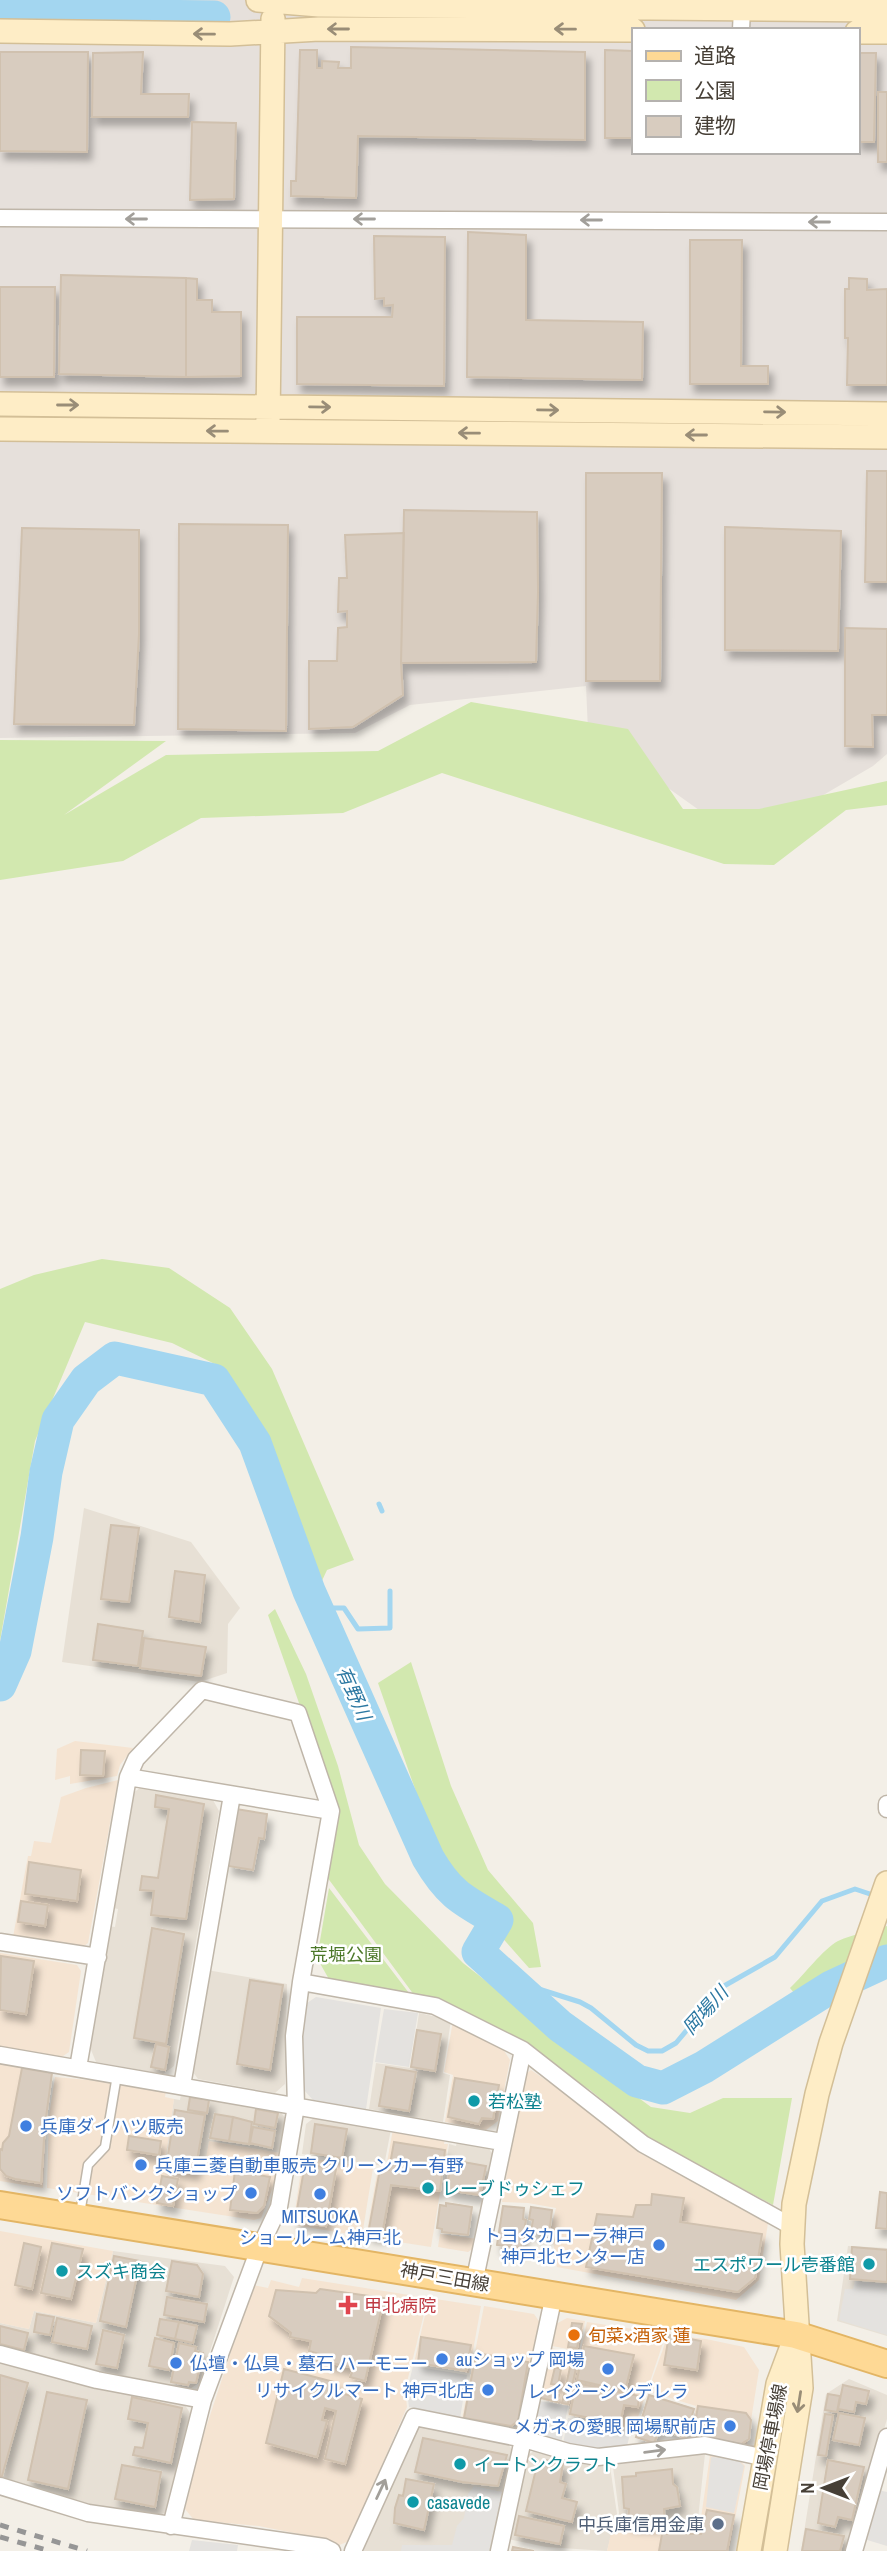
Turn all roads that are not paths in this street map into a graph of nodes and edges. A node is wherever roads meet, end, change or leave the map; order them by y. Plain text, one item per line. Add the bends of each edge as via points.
1 (269, 0) edge
2 (887, 10) edge
3 (517, 18) junction
4 (742, 19) edge
5 (632, 30) edge
6 (0, 31) edge
7 (272, 32) junction
8 (859, 32) edge
9 (887, 32) edge
10 (0, 218) edge
11 (270, 220) junction
12 (887, 222) edge
13 (0, 404) edge
14 (268, 407) junction
15 (887, 414) edge
16 (0, 429) edge
17 (268, 431) junction
18 (887, 437) edge
19 (128, 1777) junction
20 (232, 1795) junction
21 (887, 1804) edge
22 (887, 1809) edge
23 (331, 1811) junction
24 (887, 1883) edge
25 (0, 1942) edge
26 (98, 1957) junction
27 (301, 1982) junction
28 (523, 2050) junction
29 (0, 2055) edge
30 (78, 2068) junction
31 (117, 2075) junction
32 (182, 2086) junction
33 (296, 2106) junction
34 (502, 2142) junction
35 (0, 2205) edge
36 (793, 2215) junction
37 (79, 2218) junction
38 (259, 2249) junction
39 (474, 2283) junction
40 (554, 2295) junction
41 (796, 2334) junction
42 (0, 2354) edge
43 (887, 2364) edge
44 (203, 2400) junction
45 (887, 2437) edge
46 (524, 2439) junction
47 (766, 2458) junction
48 (0, 2486) edge
49 (171, 2526) junction
50 (332, 2551) edge
51 (353, 2551) edge
52 (499, 2551) edge
53 (749, 2551) edge
54 (775, 2551) edge
55 (854, 2551) edge

1 - 3 street
1 - 7 street
2 - 4 street
3 - 4 street
5 -> 3 street
3 -> 7 street
7 -> 6 street
7 - 11 street
8 - 9 street
11 -> 10 street
12 -> 11 street
11 - 14 street
13 -> 14 street
14 -> 15 street
14 - 17 street
17 -> 16 street
18 -> 17 street
19 - 20 street
19 - 23 street via 136,1759 202,1690 298,1713
19 - 26 street
20 - 23 street
20 - 32 street
21 - 22 street
23 - 27 street
24 - 36 street via 831,2043
25 - 26 street
26 - 30 street
27 - 28 street via 435,2006
27 - 33 street via 295,2036
28 - 34 street
28 - 36 street via 643,2144
29 - 30 street
30 - 31 street
31 - 32 street
31 - 37 lane via 105,2147 88,2165
32 - 33 street
33 - 34 street
33 - 38 street via 279,2207
34 - 39 street
35 - 37 main road, 神戸三田線
36 - 41 street
37 - 38 main road, 神戸三田線
38 - 39 main road, 神戸三田線
38 - 44 street
39 - 40 main road, 神戸三田線
40 - 41 main road, 神戸三田線
40 - 46 street
41 - 43 main road, 神戸三田線
41 - 47 street, 岡場停車場線 via 778,2384
41 -> 54 street, 岡場停車場線 via 801,2388
42 - 44 street via 97,2381
44 - 49 street
45 - 55 street
46 -> 47 street via 598,2458 705,2445
51 -> 46 street via 414,2417
46 - 52 street
47 - 53 street, 岡場停車場線
48 - 49 street via 88,2513
49 - 50 street

